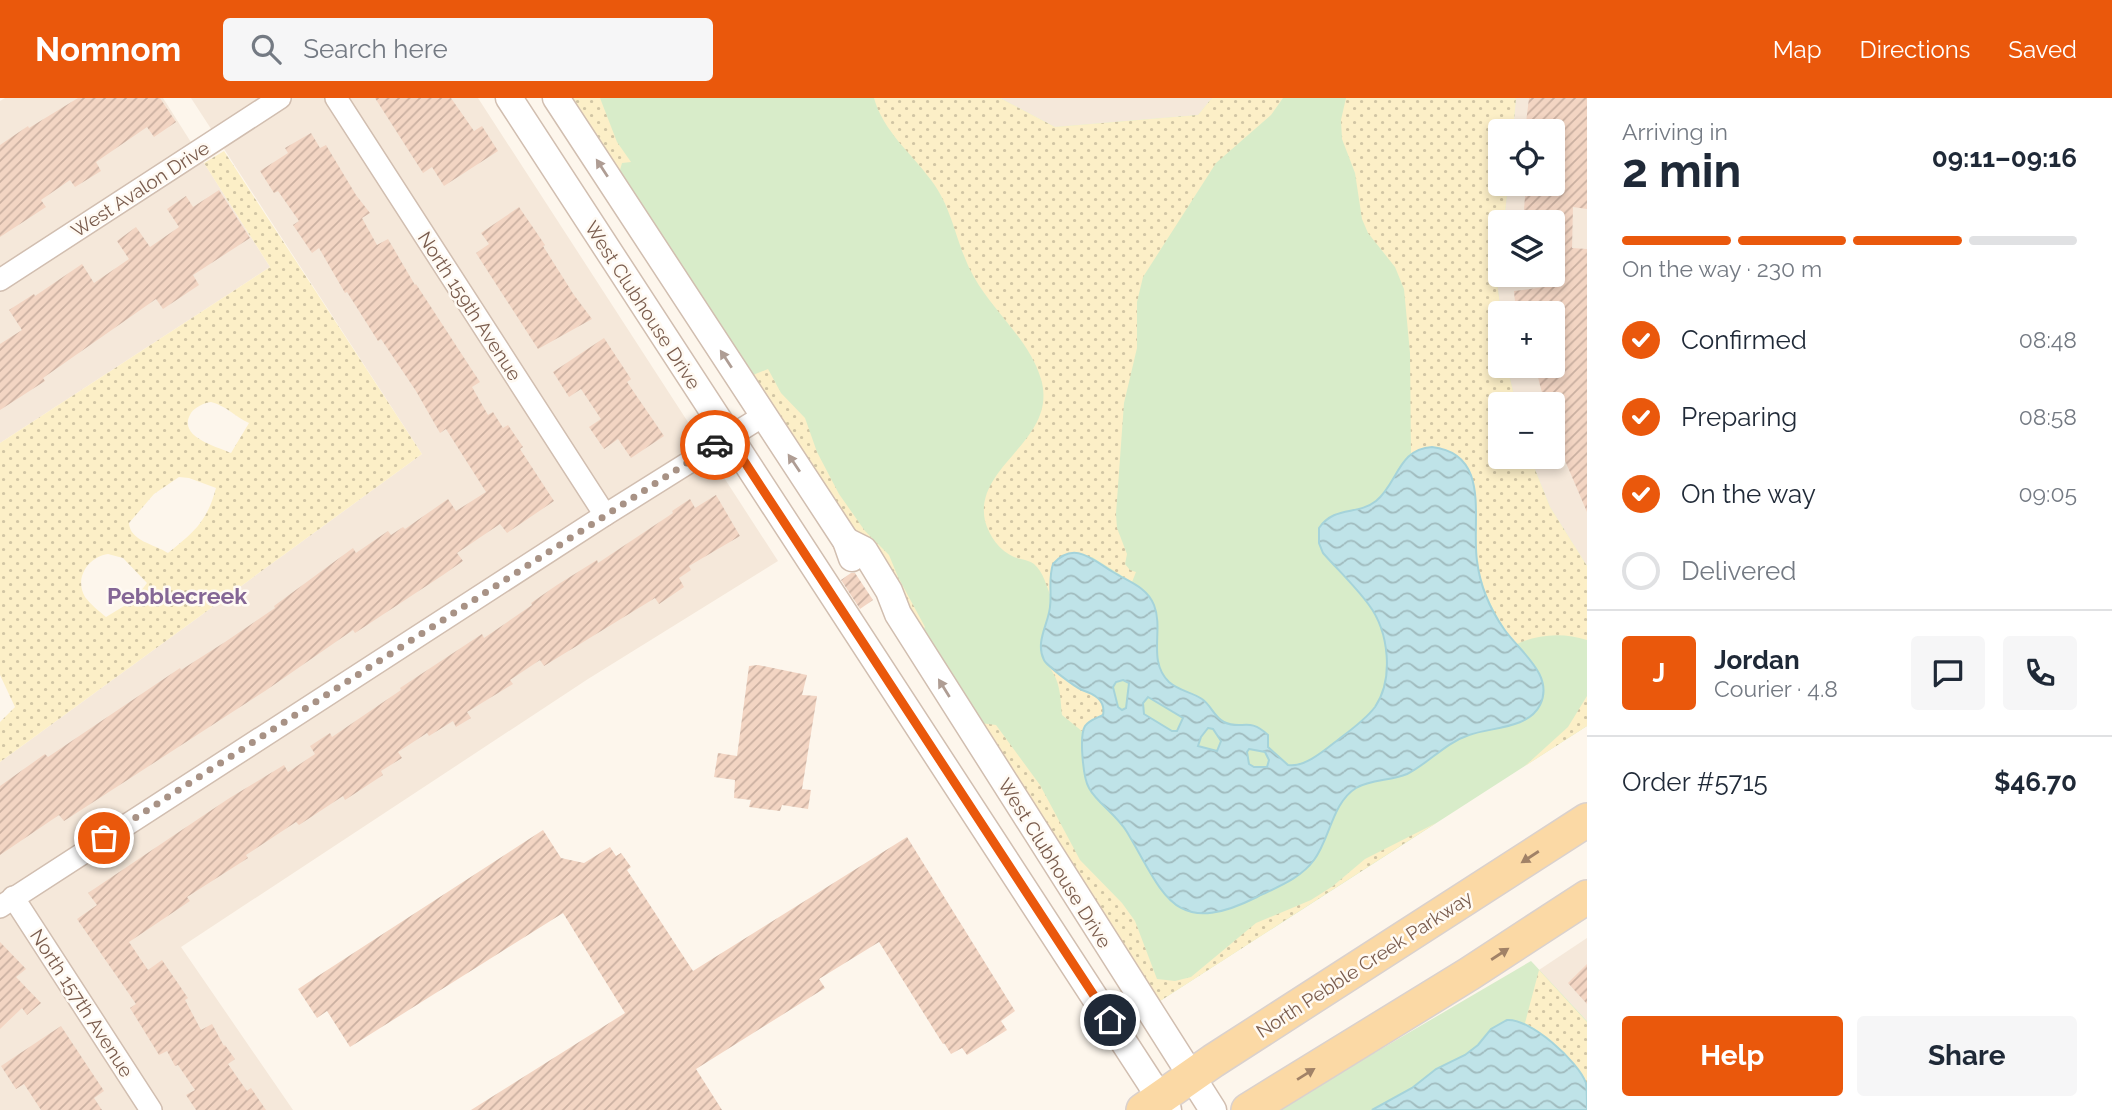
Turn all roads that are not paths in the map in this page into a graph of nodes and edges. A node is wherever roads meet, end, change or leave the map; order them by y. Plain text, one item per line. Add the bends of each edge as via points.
1 (280, 98) edge
2 (336, 98) edge
3 (509, 98) edge
4 (556, 98) edge
5 (0, 280) edge
6 (763, 416) junction
7 (729, 438) junction
8 (605, 515) junction
9 (974, 734) junction
10 (938, 757) junction
11 (1587, 820) edge
12 (1587, 897) edge
13 (7, 902) edge
14 (1190, 1077) junction
15 (1157, 1106) edge
16 (151, 1110) edge
17 (1213, 1110) edge
18 (1248, 1110) edge

1 - 5 street, West Avalon Drive
2 - 8 street, North 159th Avenue
3 - 7 street, West Clubhouse Drive
6 -> 4 street, West Clubhouse Drive
6 - 7 street
9 -> 6 street, West Clubhouse Drive via 898,614 864,550 846,541
7 - 8 street
7 - 10 street, West Clubhouse Drive
8 - 13 street
9 - 10 street
9 - 14 street, West Clubhouse Drive
10 - 15 street, West Clubhouse Drive
11 -> 14 main road, North Pebble Creek Parkway
18 -> 12 main road
13 - 16 street, North 157th Avenue
14 - 15 main road, North Pebble Creek Parkway
14 - 17 street, West Clubhouse Drive

